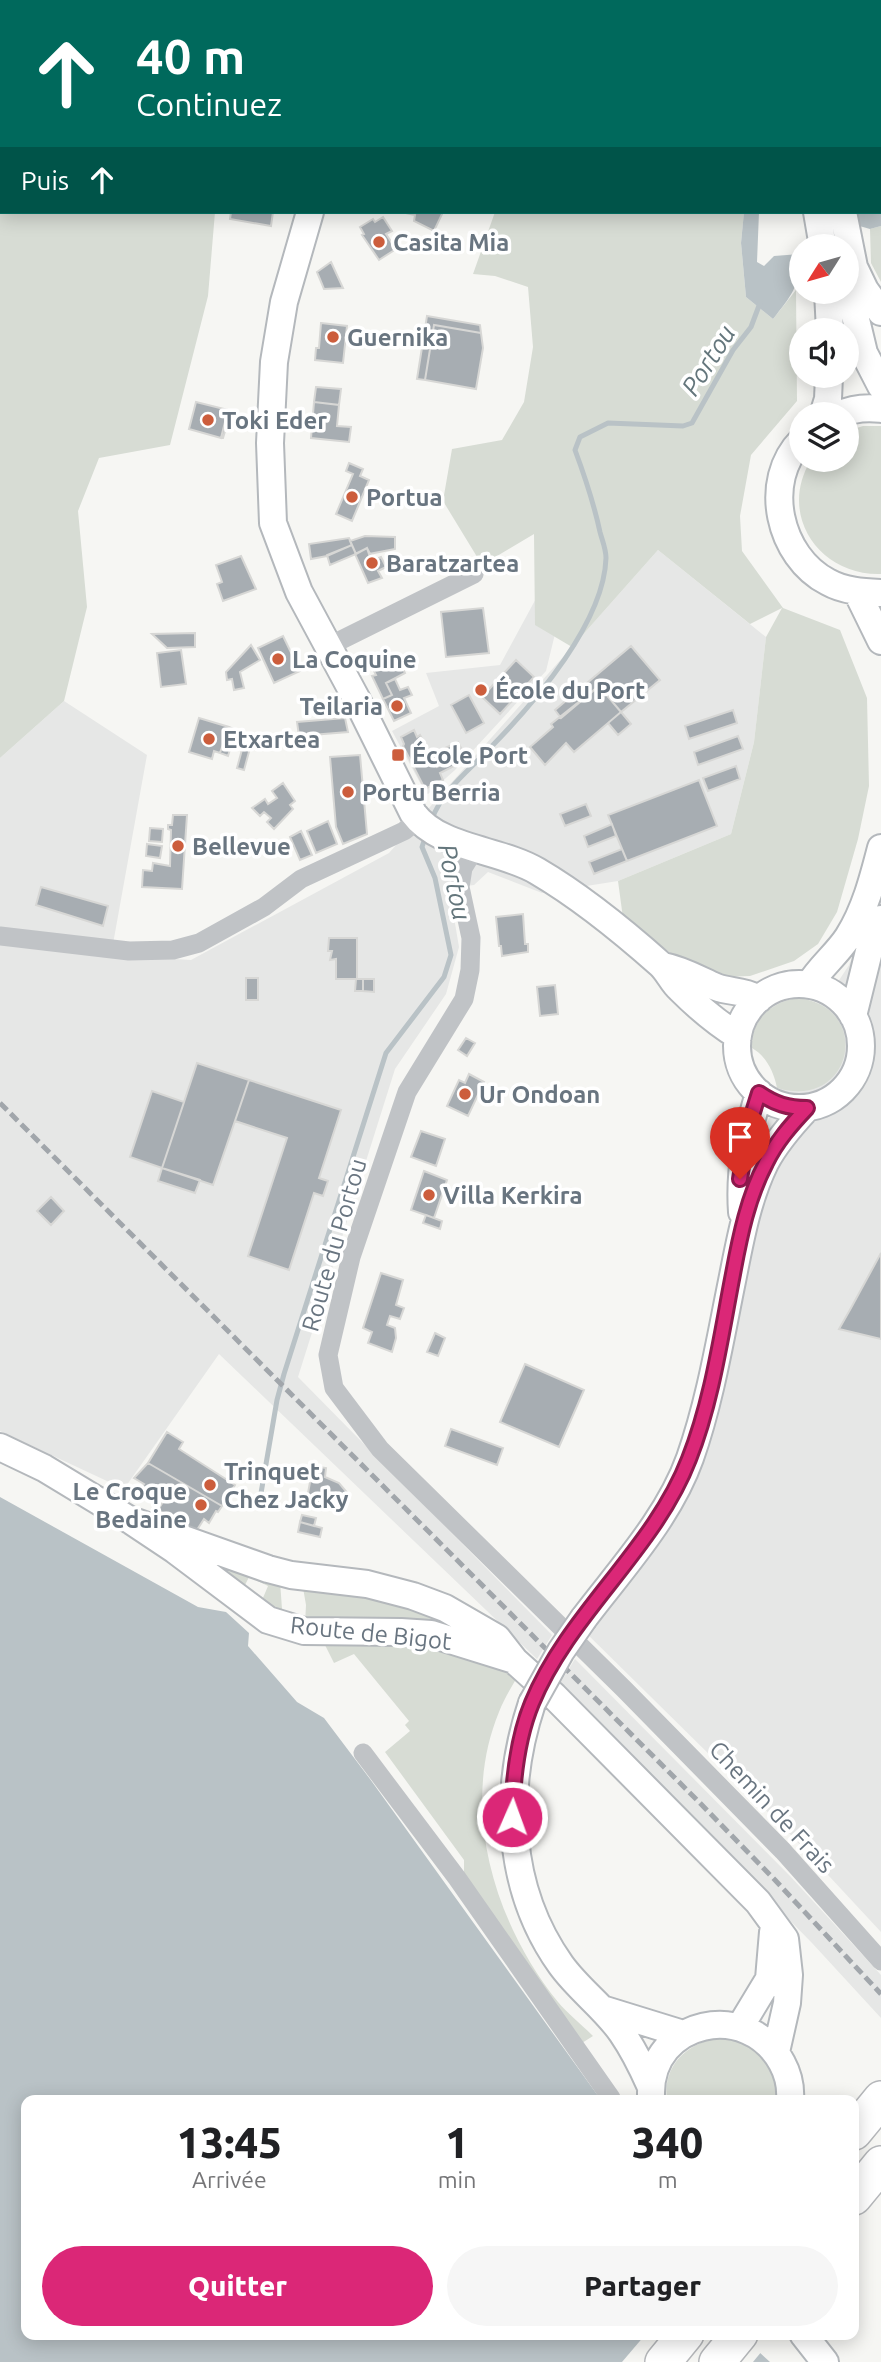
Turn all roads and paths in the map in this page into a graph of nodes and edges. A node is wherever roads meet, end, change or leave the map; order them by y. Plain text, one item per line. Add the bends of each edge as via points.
1 (309, 214) edge
2 (817, 214) edge
3 (841, 214) edge
4 (841, 214) edge
5 (820, 234) edge
6 (842, 234) edge
7 (852, 304) edge
8 (881, 312) edge
9 (881, 386) edge
10 (859, 409) edge
11 (881, 409) edge
12 (789, 462) edge
13 (474, 574) dead end
14 (869, 593) edge
15 (881, 641) edge
16 (329, 646) junction
17 (418, 820) junction
18 (476, 847) junction
19 (881, 848) edge
20 (881, 919) edge
21 (0, 936) edge
22 (663, 966) junction
23 (809, 985) junction
24 (759, 999) junction
25 (853, 1016) junction
26 (738, 1036) junction
27 (759, 1093) junction
28 (807, 1108) junction
29 (742, 1227) junction
30 (0, 1447) edge
31 (130, 1520) junction
32 (515, 1661) junction
33 (624, 1689) joint
34 (363, 1753) dead end
35 (774, 1923) junction
36 (881, 1961) edge
37 (601, 2009) junction
38 (740, 2027) junction
39 (683, 2034) junction
40 (776, 2052) junction
41 (650, 2092) edge
42 (609, 2095) edge
43 (789, 2095) edge
44 (881, 2099) edge
45 (859, 2126) edge
46 (881, 2164) edge
47 (859, 2191) edge
48 (681, 2340) edge
49 (735, 2340) edge
50 (808, 2340) edge
51 (663, 2362) edge
52 (717, 2362) edge
53 (825, 2362) edge

1 - 16 main road via 284,302 274,362 271,489 273,523 285,557
2 - 5 main road
3 - 6 main road
4 - 8 main road via 853,267
7 - 9 main road via 864,353
10 - 11 main road
12 - 14 main road via 783,472 779,504 785,535 802,562 827,582
13 - 16 street
14 - 15 main road
16 - 17 main road
17 - 18 main road via 440,835
17 - 21 street via 404,831 301,879 264,907 199,943 173,950 129,951
18 - 22 main road via 535,869
18 - 33 street, Route du Portou via 463,868 460,887 471,938 464,999 407,1092 351,1257 328,1355 334,1388 380,1449
19 - 23 main road via 866,901 847,939
20 - 25 main road
22 - 24 main road
22 - 26 main road via 678,987
23 - 24 main road via 774,989
23 - 25 main road via 834,995
24 - 26 main road
25 - 28 main road via 861,1045 854,1076 831,1100
26 - 27 main road via 741,1067
27 - 28 main road via 790,1108
27 - 29 main road via 740,1179
28 - 29 main road via 766,1162
29 - 37 main road, bridge via 713,1375 689,1462 655,1523 561,1651 532,1703 517,1756 512,1817 522,1882 560,1963
30 - 31 main road, Route de Bigot
31 - 32 main road, Route de Bigot via 268,1569 367,1584 412,1596 497,1637
31 - 32 main road, Route de Bigot via 268,1620 304,1631 431,1634
32 - 35 main road, Route de Bigot
33 - 36 street, Chemin de Frais via 783,1851
34 - 42 street
35 - 38 main road via 769,1979
35 - 40 main road, Route de Bigot via 785,1939 789,1975
37 - 39 main road
37 - 41 main road via 621,2032
38 - 39 main road via 701,2026
38 - 40 main road via 760,2036
39 - 41 main road via 656,2065
40 - 43 main road via 787,2071
44 - 45 highway
46 - 47 highway
48 - 51 highway
49 - 52 highway
50 - 53 main road

